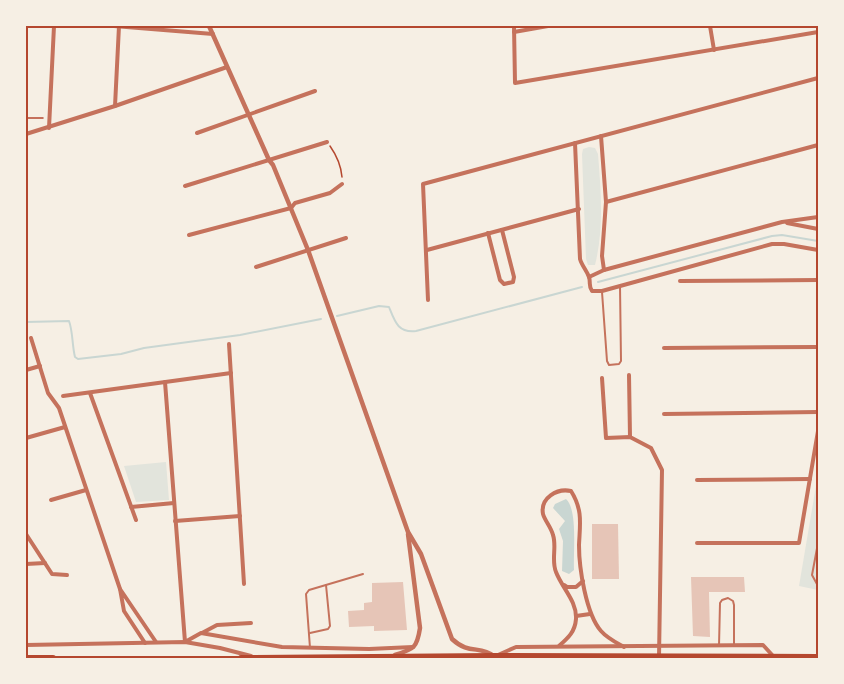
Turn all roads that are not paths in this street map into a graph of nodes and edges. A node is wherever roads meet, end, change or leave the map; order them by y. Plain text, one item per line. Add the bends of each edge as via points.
1 (54, 26) edge
2 (114, 26) edge
3 (119, 26) edge
4 (209, 26) edge
5 (513, 26) edge
6 (549, 26) edge
7 (710, 26) edge
8 (514, 32) junction
9 (819, 32) edge
10 (213, 34) junction
11 (714, 50) junction
12 (227, 67) junction
13 (819, 78) edge
14 (315, 91) dead end
15 (115, 106) junction
16 (249, 115) junction
17 (49, 128) junction
18 (197, 133) dead end
19 (26, 134) edge
20 (601, 136) junction
21 (327, 142) road end
22 (576, 143) junction
23 (819, 145) edge
24 (269, 160) junction
25 (342, 184) road end
26 (185, 186) dead end
27 (606, 202) junction
28 (291, 208) junction
29 (579, 209) junction
30 (819, 217) edge
31 (782, 222) junction
32 (819, 229) edge
33 (502, 230) junction
34 (488, 233) junction
35 (189, 235) dead end
36 (345, 238) dead end
37 (308, 250) junction
38 (427, 250) junction
39 (819, 250) edge
40 (256, 267) dead end
41 (604, 270) junction
42 (589, 277) junction
43 (819, 280) edge
44 (680, 281) dead end
45 (620, 286) junction
46 (602, 291) junction
47 (428, 300) dead end
48 (31, 338) dead end
49 (229, 344) dead end
50 (819, 347) edge
51 (664, 348) dead end
52 (40, 366) junction
53 (26, 370) edge
54 (231, 373) junction
55 (629, 375) dead end
56 (603, 378) dead end
57 (165, 382) junction
58 (90, 393) junction
59 (63, 396) dead end
60 (819, 412) edge
61 (664, 414) dead end
62 (65, 427) junction
63 (819, 431) edge
64 (630, 437) junction
65 (26, 438) edge
66 (810, 479) junction
67 (697, 480) dead end
68 (86, 490) junction
69 (51, 500) dead end
70 (174, 503) junction
71 (131, 507) junction
72 (240, 516) junction
73 (136, 520) dead end
74 (176, 521) junction
75 (408, 532) junction
76 (26, 534) edge
77 (697, 543) dead end
78 (819, 543) edge
79 (45, 563) junction
80 (26, 564) edge
81 (363, 574) dead end
82 (67, 575) dead end
83 (583, 581) junction
84 (244, 584) dead end
85 (326, 585) junction
86 (563, 585) junction
87 (819, 586) edge
88 (120, 589) junction
89 (590, 614) junction
90 (576, 616) junction
91 (251, 623) dead end
92 (201, 633) junction
93 (309, 633) junction
94 (184, 642) junction
95 (145, 643) junction
96 (157, 643) junction
97 (26, 645) edge
98 (559, 646) junction
99 (719, 646) junction
100 (734, 646) junction
101 (413, 647) junction
102 (624, 647) junction
103 (660, 647) junction
104 (310, 648) junction
105 (494, 656) junction
106 (387, 657) junction
107 (659, 657) edge
108 (743, 657) edge
109 (819, 657) edge
110 (26, 658) edge
111 (53, 658) edge
112 (241, 658) edge
113 (261, 658) edge
114 (772, 658) edge

1 - 17 street
2 - 3 street
3 - 10 street
3 - 15 street
4 - 10 street
5 - 8 street
6 - 8 street
7 - 11 street
8 - 11 street via 514,83
9 - 11 street
10 - 12 street
12 - 15 street
12 - 16 street
13 - 20 street
14 - 16 street
15 - 17 street
16 - 18 street
16 - 24 street
17 - 19 street
20 - 22 street
20 - 27 street
21 - 24 street
22 - 29 street
22 - 38 street via 423,184
23 - 27 street
24 - 26 street
24 - 28 street
25 - 28 street via 330,193 295,203
27 - 41 street
28 - 35 street
28 - 37 street
29 - 33 street
29 - 42 street via 580,259
30 - 31 street
31 - 32 street
31 - 41 street
33 - 34 street
33 - 34 street via 514,277 510,283 500,280
34 - 38 street
36 - 37 street
37 - 40 street
37 - 75 street
38 - 47 street
39 - 45 street via 772,244
41 - 42 street
42 - 46 street via 589,288
43 - 44 street
45 - 46 street
45 - 46 lane via 619,364 609,365 607,361
48 - 52 street
49 - 54 street
50 - 51 street
52 - 53 street
52 - 62 street
54 - 57 street
54 - 72 street
55 - 64 street
56 - 64 street via 606,438
57 - 58 street
57 - 70 street
58 - 59 street
58 - 71 street
60 - 61 street
62 - 65 street
62 - 68 street
63 - 66 street
64 - 103 street via 651,448 662,470
66 - 67 street
66 - 77 street via 799,543
68 - 69 street
68 - 88 street
70 - 71 street
70 - 74 street
71 - 73 street
72 - 74 street
72 - 84 street
74 - 94 street
75 - 101 street via 420,628
75 - 105 street via 421,554 452,639 463,647
76 - 79 street
78 - 87 lane via 812,574
79 - 80 street
79 - 82 street via 52,574
81 - 85 lane
83 - 86 street via 576,587
83 - 86 street via 579,509 571,491 563,490 548,498 543,507 555,543 555,571
83 - 89 street
85 - 93 lane via 306,594
85 - 93 lane via 330,626
86 - 90 street
88 - 95 street via 124,611
88 - 96 street
89 - 90 street
89 - 102 street via 601,631
90 - 98 street via 570,636
91 - 92 street via 217,625
92 - 94 street
92 - 104 street
93 - 104 lane
94 - 96 street
94 - 113 street
95 - 96 street
95 - 97 street
98 - 102 street
98 - 105 street via 516,647
99 - 100 street
99 - 100 lane via 720,603 728,598 734,605
99 - 103 street
100 - 114 street via 763,645
101 - 104 street
101 - 106 street
102 - 103 street
103 - 107 street
105 - 106 main road
105 - 107 main road
106 - 113 main road
107 - 108 main road
108 - 114 main road
109 - 114 main road
110 - 111 main road
112 - 113 main road

